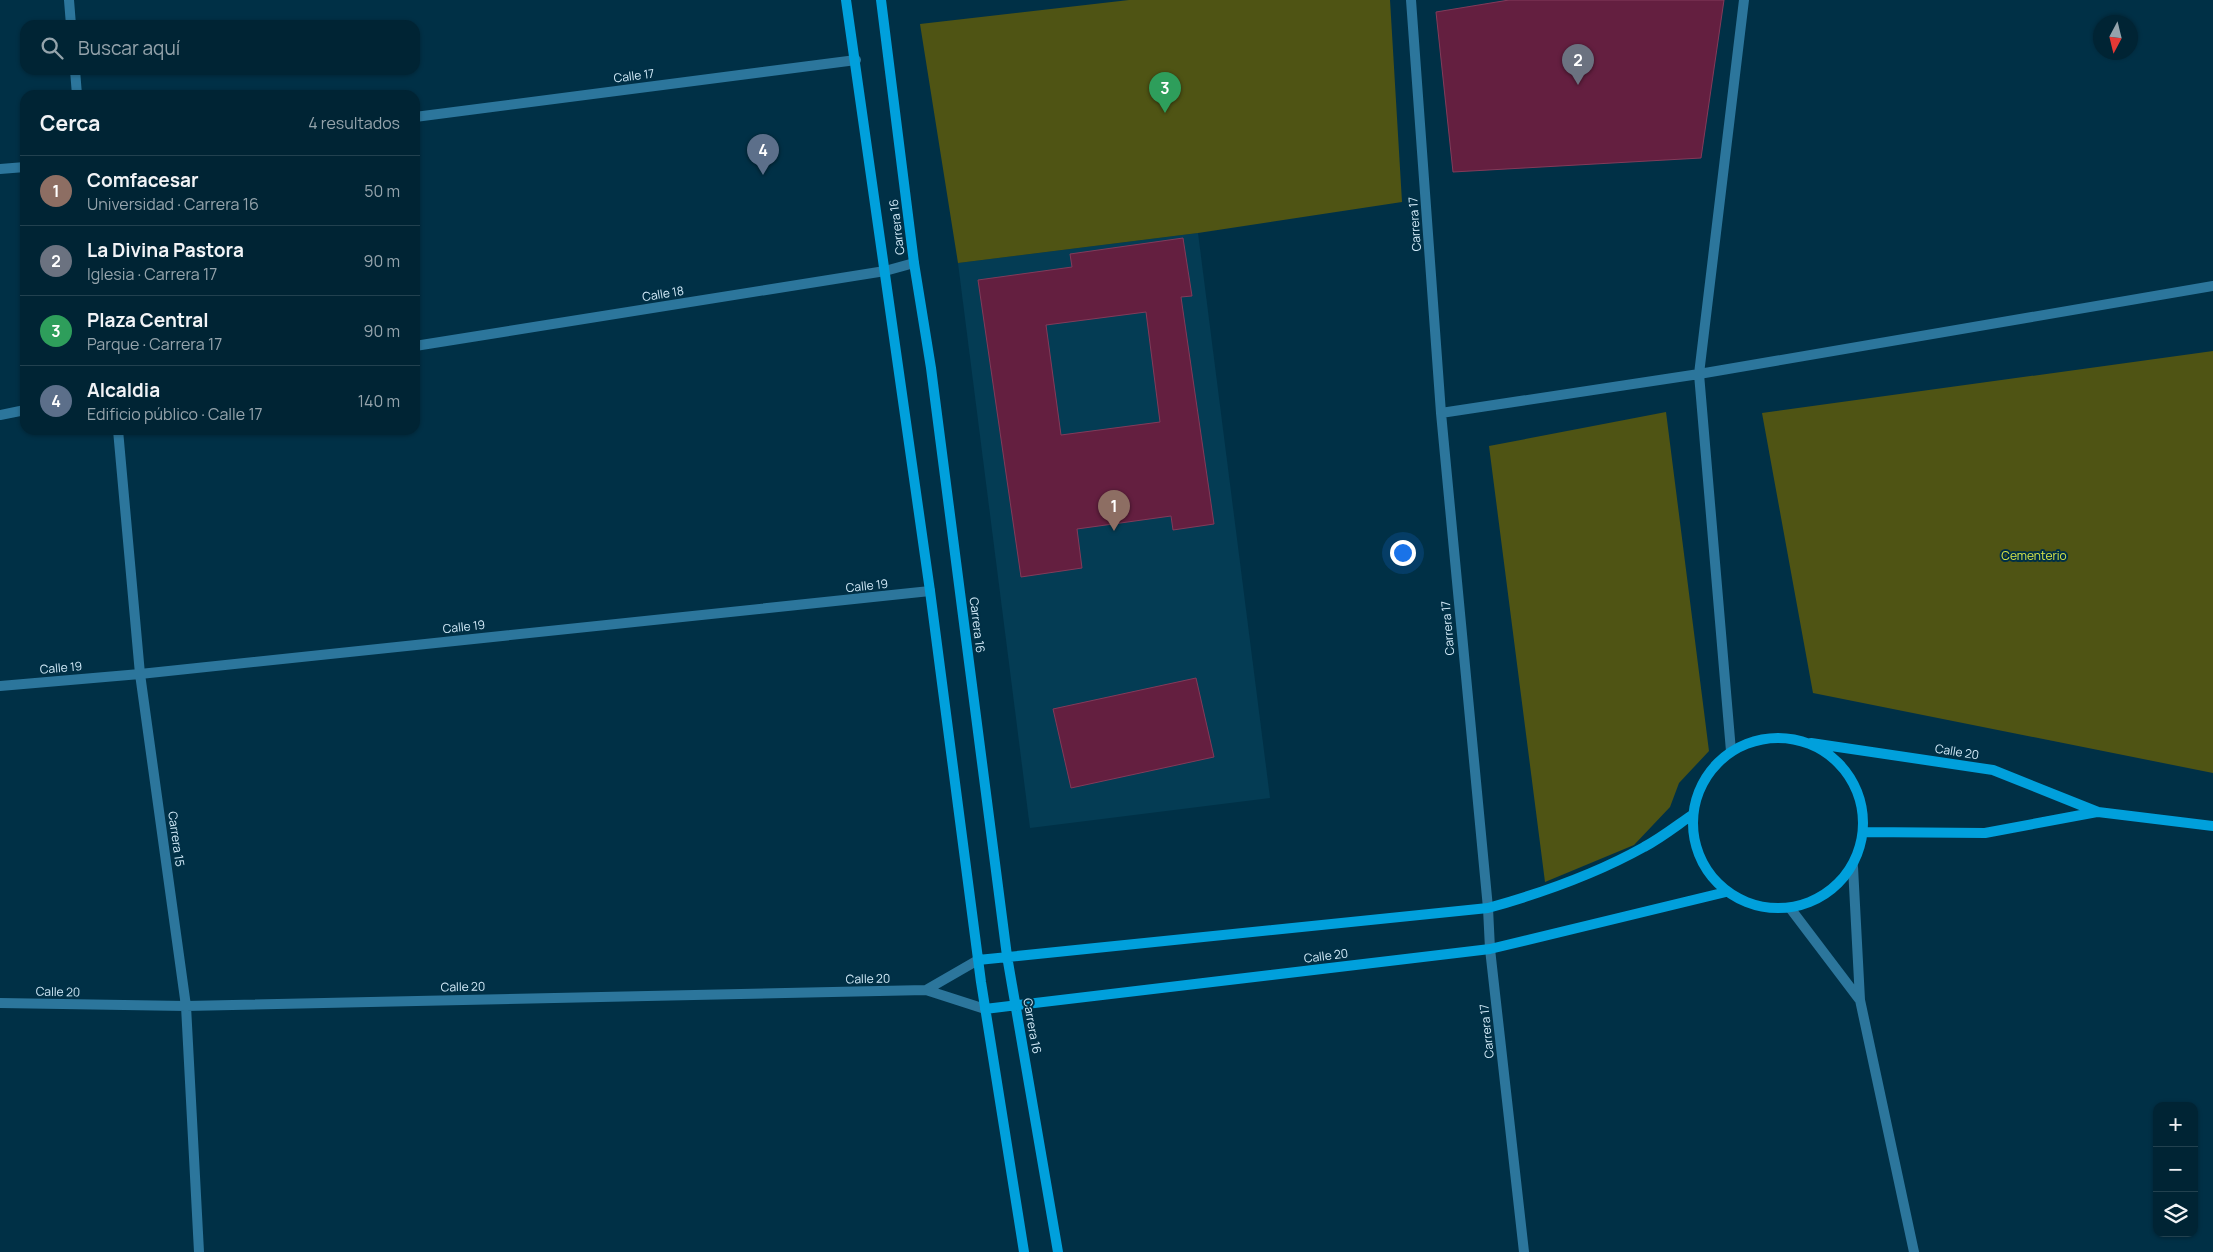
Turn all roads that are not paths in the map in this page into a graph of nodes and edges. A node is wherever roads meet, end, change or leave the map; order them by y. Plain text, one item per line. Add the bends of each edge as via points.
1 (69, 0) edge
2 (846, 0) edge
3 (881, 0) edge
4 (1411, 0) edge
5 (1744, 0) edge
6 (71, 20) edge
7 (856, 60) junction
8 (75, 75) edge
9 (77, 90) edge
10 (420, 117) edge
11 (20, 167) edge
12 (0, 169) edge
13 (914, 263) junction
14 (885, 271) junction
15 (2213, 286) edge
16 (420, 345) edge
17 (1699, 374) junction
18 (20, 411) edge
19 (1441, 413) junction
20 (0, 415) edge
21 (118, 435) edge
22 (930, 592) junction
23 (140, 674) junction
24 (0, 686) edge
25 (1805, 742) junction
26 (1731, 751) junction
27 (2098, 812) junction
28 (1692, 815) junction
29 (2213, 826) edge
30 (1863, 832) junction
31 (1853, 867) junction
32 (1726, 892) junction
33 (1488, 908) junction
34 (1790, 908) junction
35 (1490, 949) junction
36 (1007, 956) junction
37 (978, 960) junction
38 (926, 990) junction
39 (1860, 1000) junction
40 (0, 1003) edge
41 (186, 1006) junction
42 (1016, 1006) junction
43 (985, 1009) junction
44 (199, 1252) edge
45 (1024, 1252) edge
46 (1058, 1252) edge
47 (1524, 1252) edge
48 (1914, 1252) edge

1 - 6 street
2 - 7 street, Carrera 16
3 - 13 street, Carrera 16
4 - 19 street, Carrera 17
5 - 17 street
7 - 10 street, Calle 17
7 - 14 street, Carrera 16
8 - 9 street
11 - 12 street
13 - 14 street, Calle 18
13 - 36 street, Carrera 16 via 931,368
14 - 16 street, Calle 18
14 - 22 street, Carrera 16
15 - 17 street
17 - 19 street
17 - 26 street
18 - 20 street
19 - 33 street, Carrera 17
21 - 23 street, Carrera 15
22 - 23 street, Calle 19
22 - 37 street, Carrera 16
23 - 24 street, Calle 19
23 - 41 street, Carrera 15
25 - 26 street via 1767,738
25 - 27 street, Calle 20 via 1993,770
25 - 30 street via 1838,762 1859,793
26 - 28 street via 1704,779
27 - 29 street, Calle 20
27 - 30 street, Calle 20 via 1984,832
28 - 32 street via 1699,858
28 - 33 street, Calle 20 via 1646,846 1593,873 1546,892
30 - 31 street
31 - 34 street via 1826,895
31 - 39 street
32 - 34 street via 1756,906
32 - 35 street, Calle 20
33 - 35 street, Carrera 17
33 - 36 street, Calle 20
34 - 39 street
35 - 42 street, Calle 20
35 - 47 street, Carrera 17
36 - 37 street, Calle 20
36 - 42 street, Carrera 16
37 - 38 street, Calle 20
37 - 43 street, Carrera 16
38 - 41 street, Calle 20
38 - 43 street, Calle 20
39 - 48 street
40 - 41 street, Calle 20
41 - 44 street, Carrera 15
42 - 43 street, Calle 20
42 - 46 street, Carrera 16
43 - 45 street, Carrera 16

